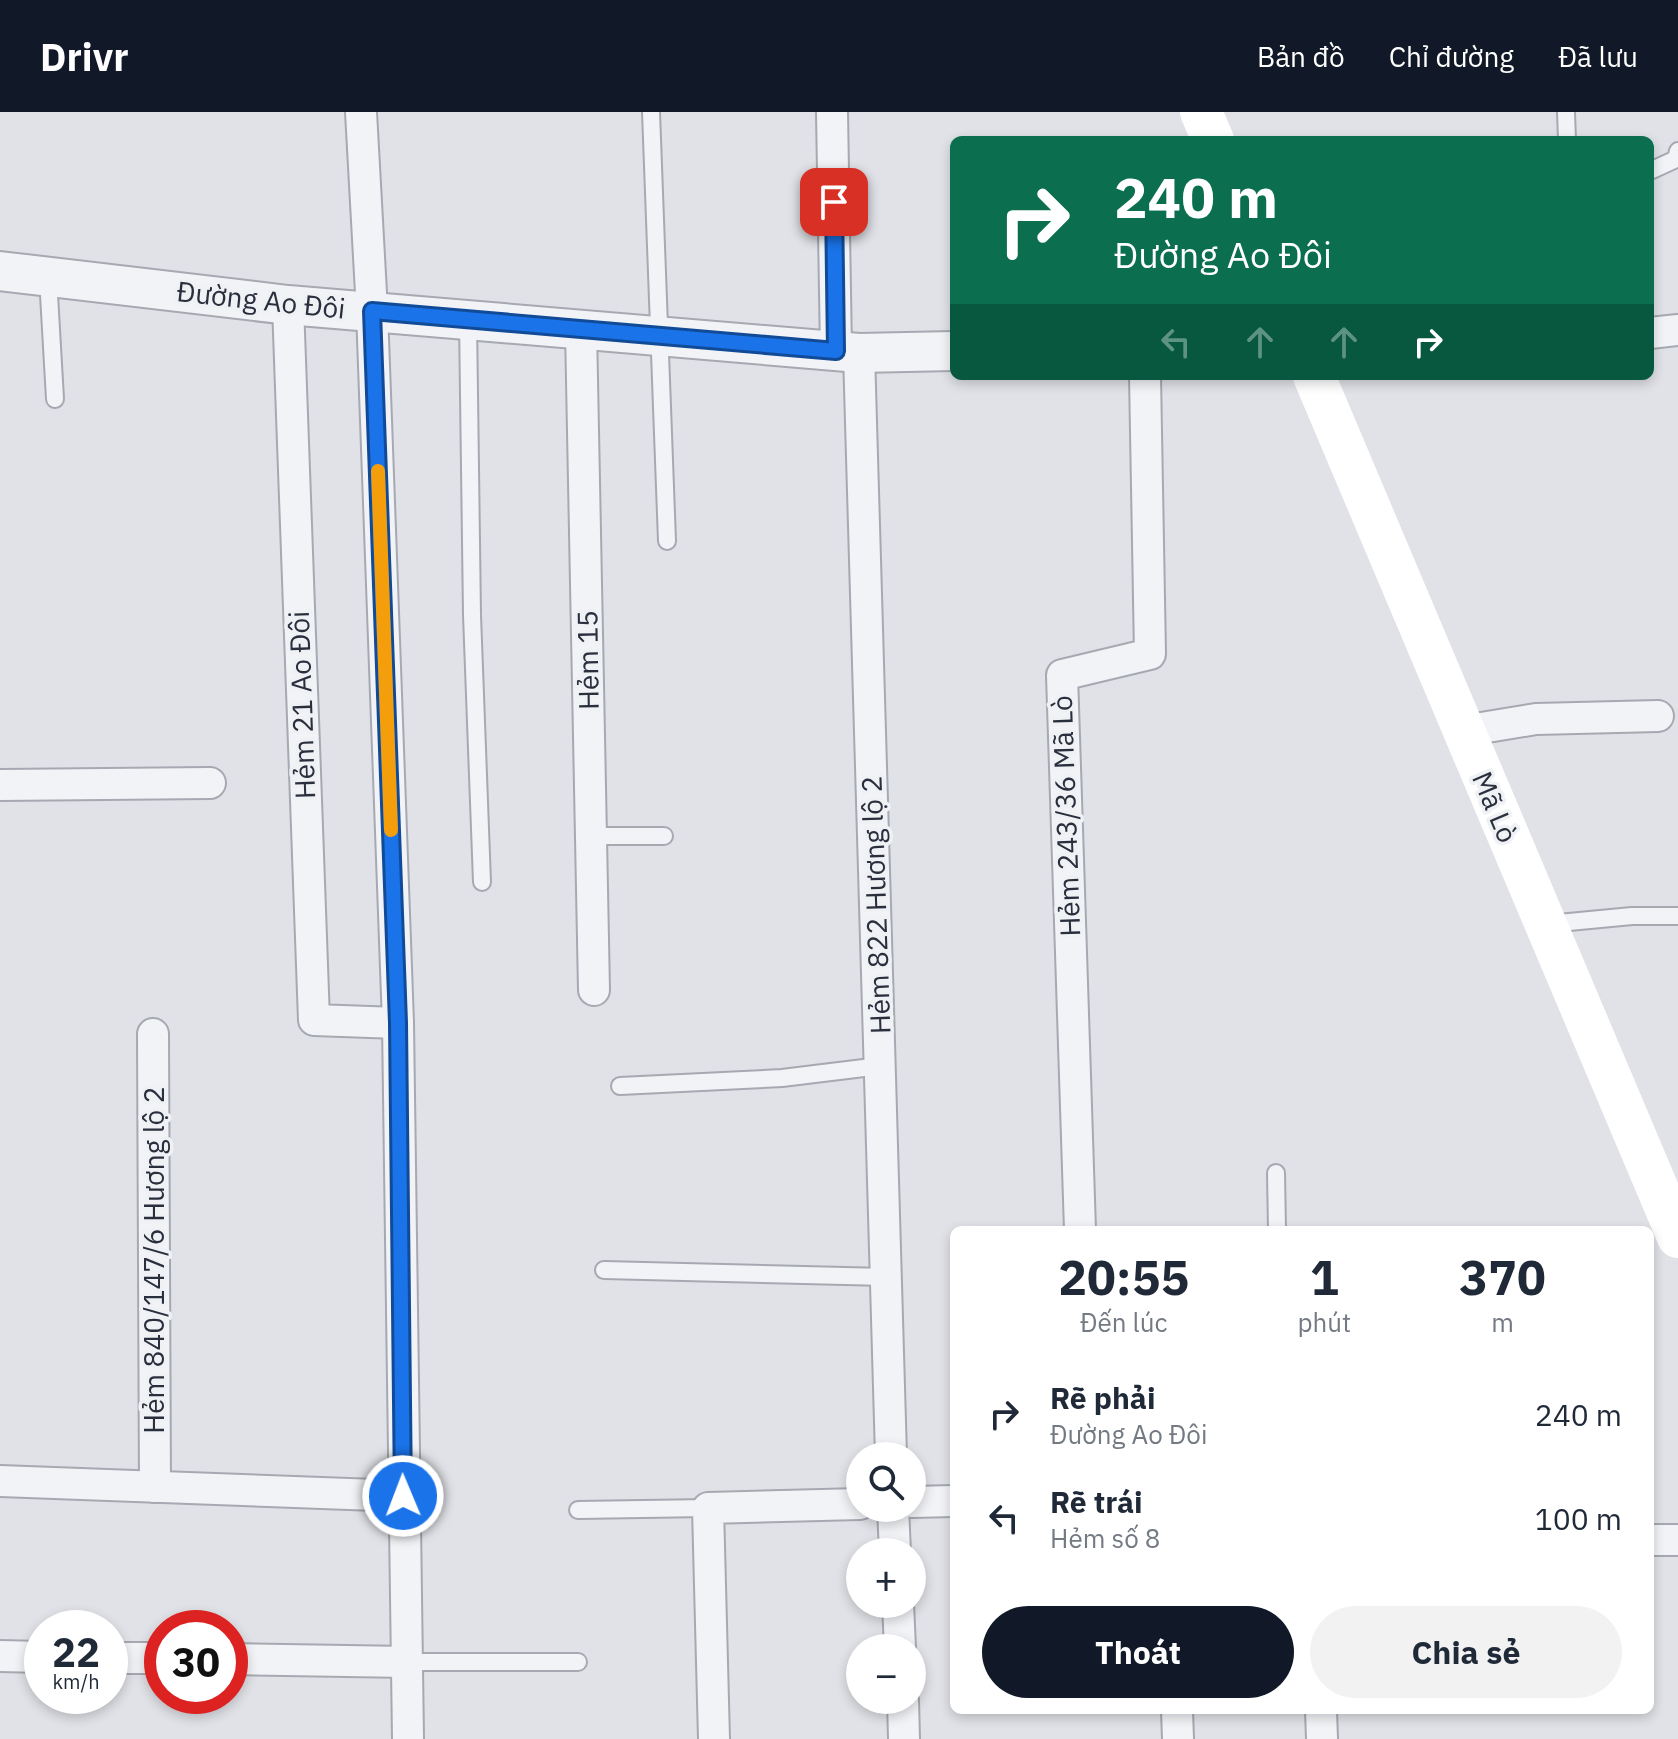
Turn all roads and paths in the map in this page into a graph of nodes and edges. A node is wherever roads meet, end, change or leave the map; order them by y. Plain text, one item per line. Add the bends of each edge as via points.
1 (361, 112) edge
2 (651, 112) edge
3 (832, 112) edge
4 (1201, 112) edge
5 (1566, 112) edge
6 (1211, 136) edge
7 (1567, 136) edge
8 (1678, 151) edge
9 (1654, 169) edge
10 (0, 271) edge
11 (48, 276) junction
12 (288, 305) junction
13 (372, 311) junction
14 (468, 320) junction
15 (581, 329) junction
16 (1678, 330) edge
17 (1654, 333) edge
18 (660, 336) junction
19 (950, 351) edge
20 (848, 352) junction
21 (1145, 380) edge
22 (1316, 380) edge
23 (55, 399) dead end
24 (667, 541) dead end
25 (1658, 716) dead end
26 (1463, 731) junction
27 (210, 783) dead end
28 (0, 785) edge
29 (591, 836) junction
30 (664, 836) dead end
31 (482, 882) dead end
32 (1678, 916) edge
33 (1544, 924) junction
34 (594, 990) dead end
35 (398, 1023) junction
36 (153, 1034) dead end
37 (880, 1066) junction
38 (620, 1086) dead end
39 (1276, 1173) dead end
40 (1080, 1226) edge
41 (1277, 1226) edge
42 (1678, 1237) edge
43 (604, 1270) dead end
44 (886, 1277) junction
45 (891, 1442) edge
46 (0, 1481) edge
47 (155, 1487) junction
48 (403, 1496) junction
49 (950, 1501) edge
50 (926, 1502) edge
51 (846, 1504) edge
52 (708, 1508) junction
53 (578, 1510) dead end
54 (1654, 1540) edge
55 (1678, 1540) edge
56 (0, 1656) edge
57 (24, 1657) edge
58 (248, 1659) edge
59 (408, 1662) junction
60 (578, 1662) dead end
61 (903, 1714) edge
62 (1177, 1714) edge
63 (1321, 1714) edge
64 (408, 1739) edge
65 (714, 1739) edge
66 (904, 1739) edge
67 (1178, 1739) edge
68 (1322, 1739) edge

1 - 13 street
2 - 18 lane
3 - 20 street, Hẻm 822 Hương lộ 2
4 - 6 main road
5 - 7 lane
8 - 9 lane via 1676,159
10 - 11 street, Đường Ao Đôi
11 - 12 street, Đường Ao Đôi
11 - 23 lane
12 - 13 street, Đường Ao Đôi
12 - 35 street, Hẻm 21 Ao Đôi via 314,1020
13 - 14 street, Đường Ao Đôi
13 - 35 street
14 - 15 street, Đường Ao Đôi
14 - 31 lane
15 - 18 street, Đường Ao Đôi
15 - 29 street, Hẻm 15
16 - 17 street
18 - 20 street, Đường Ao Đôi
18 - 24 lane
19 - 20 street, Đường Ao Đôi
20 - 37 street, Hẻm 822 Hương lộ 2
21 - 40 street, Hẻm 243/36 Mã Lò via 1150,654 1062,675
22 - 26 main road, Mã Lò
25 - 26 street via 1536,719
26 - 33 main road, Mã Lò
27 - 28 street
29 - 30 lane
29 - 34 street, Hẻm 15
32 - 33 lane
33 - 42 main road, Mã Lò
35 - 48 street
36 - 47 street, Hẻm 840/147/6 Hương lộ 2
37 - 38 lane via 782,1078
37 - 44 street, Hẻm 822 Hương lộ 2
39 - 41 lane
43 - 44 lane
44 - 45 street, Hẻm 822 Hương lộ 2
46 - 47 street
47 - 48 street
48 - 59 street
49 - 50 street
51 - 52 street
52 - 53 lane
52 - 65 street
54 - 55 street
56 - 57 street
58 - 59 street
59 - 60 lane
59 - 64 street
61 - 66 street
62 - 67 street
63 - 68 street

